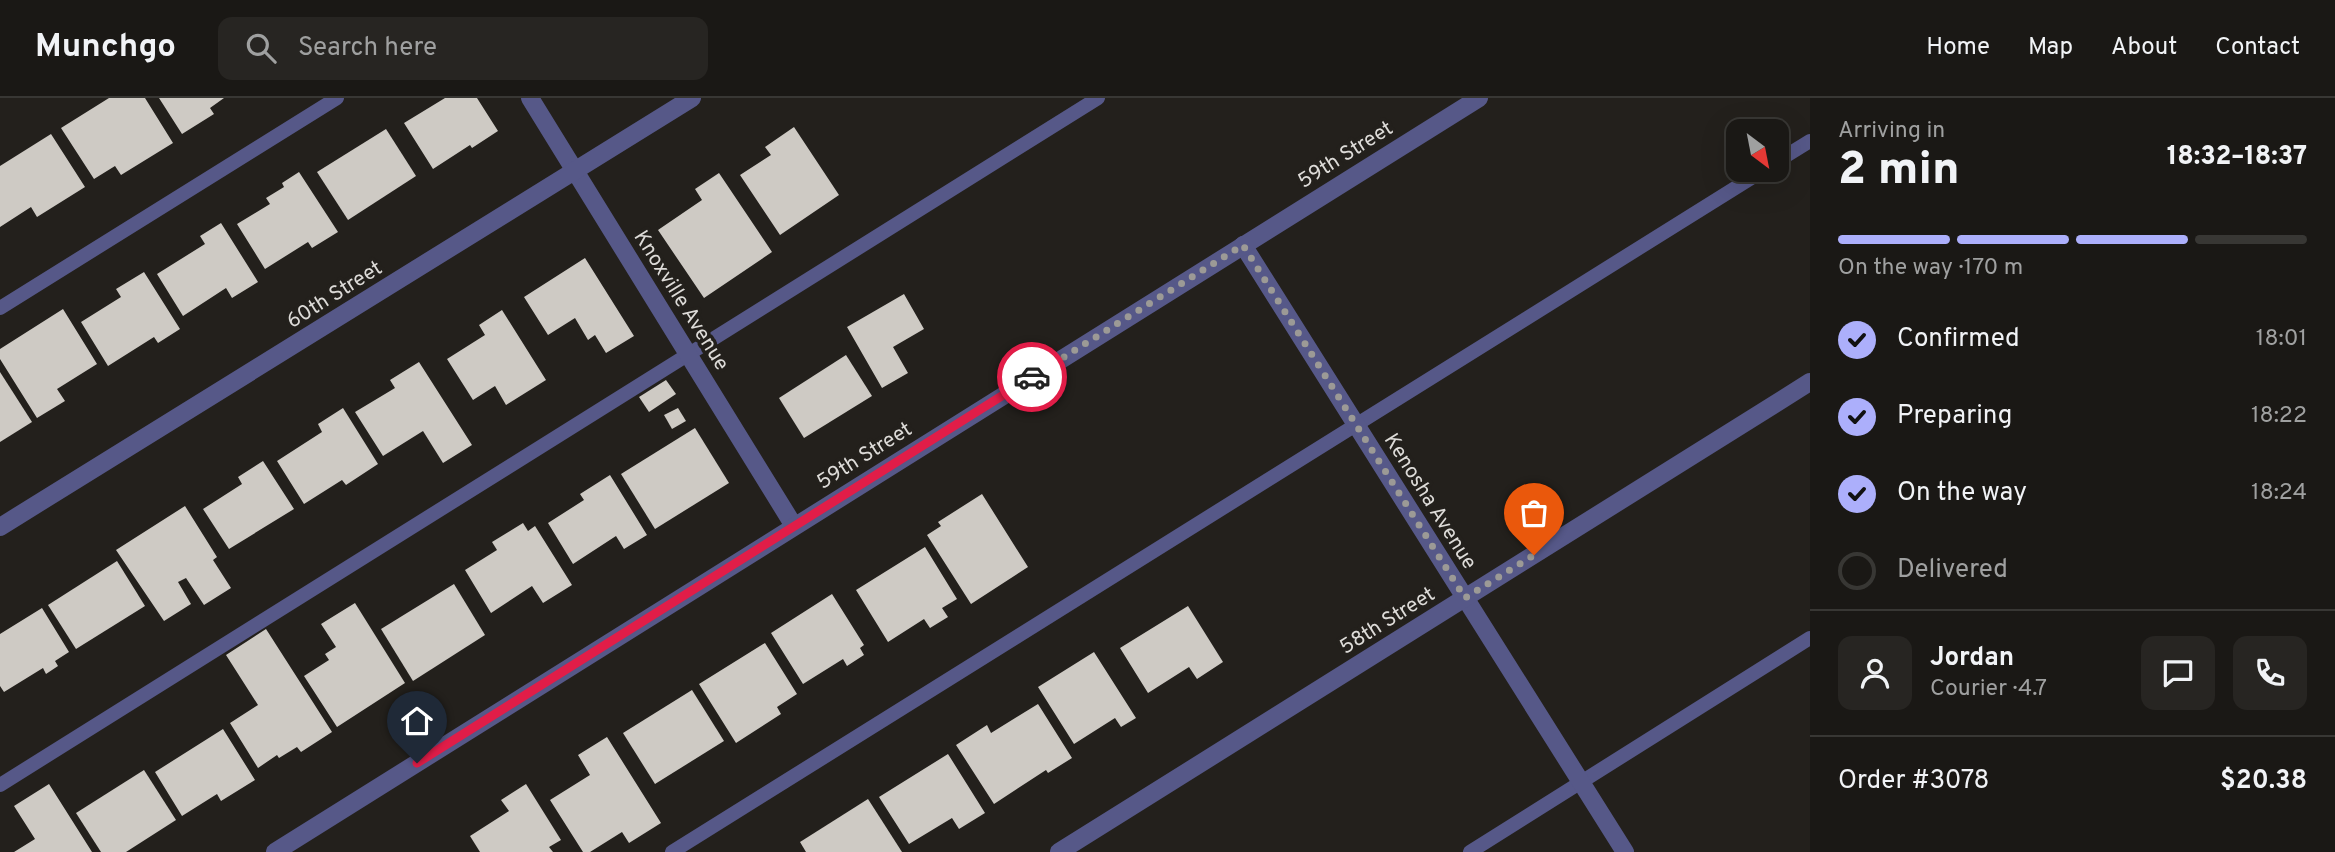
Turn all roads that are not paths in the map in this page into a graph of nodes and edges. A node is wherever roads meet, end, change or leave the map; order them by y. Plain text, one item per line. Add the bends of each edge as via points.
1 (337, 98) edge
2 (530, 98) edge
3 (692, 98) edge
4 (1098, 98) edge
5 (1479, 98) edge
6 (1810, 141) edge
7 (1789, 154) edge
8 (575, 171) junction
9 (1745, 182) edge
10 (1243, 245) junction
11 (0, 308) edge
12 (689, 355) junction
13 (1810, 382) edge
14 (1357, 425) junction
15 (794, 526) junction
16 (0, 527) edge
17 (1465, 598) junction
18 (1810, 638) edge
19 (1581, 782) junction
20 (0, 785) edge
21 (275, 852) edge
22 (672, 852) edge
23 (1059, 852) edge
24 (1470, 852) edge
25 (1625, 852) edge

1 - 11 lane
2 - 8 street, Knoxville Avenue
3 - 8 street, 60th Street
4 - 12 lane
5 - 10 street, 59th Street
6 - 7 lane
8 - 12 street, Knoxville Avenue
8 - 16 street, 60th Street
9 - 14 lane
10 - 14 street, Kenosha Avenue
10 - 15 street, 59th Street
12 - 15 street, Knoxville Avenue
12 - 20 lane
13 - 17 street, 58th Street
14 - 17 street, Kenosha Avenue
14 - 22 lane
15 - 21 street, 59th Street
17 - 19 street, Kenosha Avenue
17 - 23 street, 58th Street
18 - 19 lane
19 - 24 lane
19 - 25 street, Kenosha Avenue

